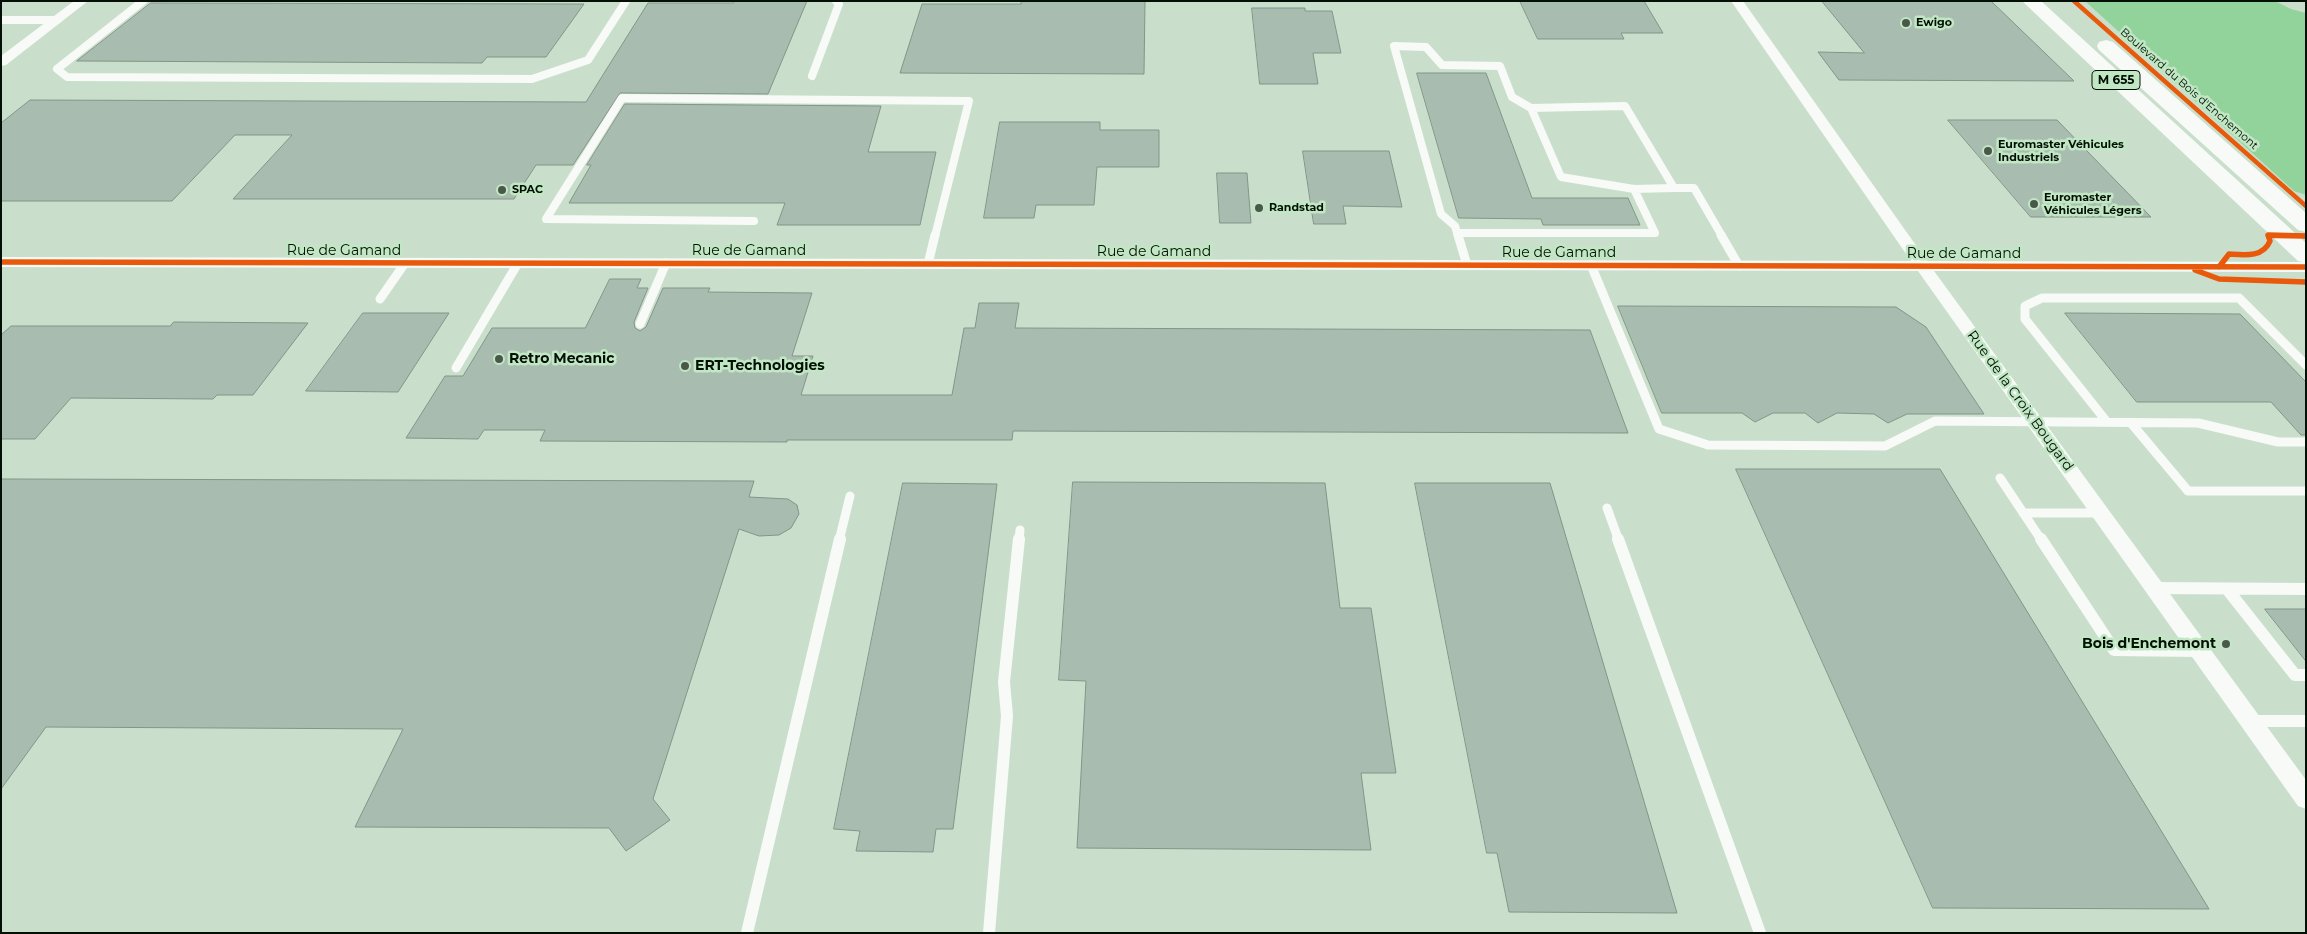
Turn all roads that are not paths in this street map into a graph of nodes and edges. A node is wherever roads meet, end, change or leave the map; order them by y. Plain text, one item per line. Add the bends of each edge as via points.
1 (82, 1) edge
2 (143, 1) edge
3 (626, 1) edge
4 (836, 1) edge
5 (1736, 1) edge
6 (2031, 1) edge
7 (2056, 1) edge
8 (1, 20) edge
9 (57, 20) junction
10 (1, 62) edge
11 (812, 76) dead end
12 (1531, 108) junction
13 (1634, 189) junction
14 (1674, 189) junction
15 (754, 220) dead end
16 (2306, 225) edge
17 (1457, 234) junction
18 (2306, 256) edge
19 (1, 262) edge
20 (405, 263) junction
21 (518, 263) junction
22 (666, 263) junction
23 (928, 264) junction
24 (1467, 265) junction
25 (1591, 265) junction
26 (1739, 266) junction
27 (1922, 266) junction
28 (2306, 267) edge
29 (380, 299) dead end
30 (640, 324) dead end
31 (2306, 365) edge
32 (456, 368) dead end
33 (2036, 422) junction
34 (2107, 422) junction
35 (2131, 423) junction
36 (2306, 442) edge
37 (2000, 478) dead end
38 (2306, 491) edge
39 (850, 496) dead end
40 (1607, 508) dead end
41 (2024, 513) junction
42 (2102, 513) junction
43 (1020, 530) dead end
44 (2155, 588) junction
45 (2227, 589) junction
46 (2306, 589) edge
47 (2200, 652) junction
48 (2306, 675) edge
49 (2249, 721) junction
50 (2306, 722) edge
51 (2306, 799) edge
52 (747, 933) edge
53 (989, 933) edge
54 (1760, 933) edge

1 - 9 street
2 - 3 lane via 57,69 67,77 532,79 588,60
4 - 11 lane via 839,4
5 - 27 street, Rue de la Croix Bougard
6 - 18 main road, M 655
7 - 16 main road, Boulevard du Bois d'Enchemont / M 655
8 - 9 lane
9 - 10 street
12 - 13 lane via 1561,177
12 - 14 lane via 1625,106
12 - 17 lane via 1512,97 1500,66 1442,65 1426,47 1394,46 1441,214 1455,226
13 - 14 lane
13 - 17 lane via 1655,233
14 - 26 lane via 1694,188
15 - 23 lane via 546,219 622,98 969,101
17 - 24 lane
19 - 20 street, Rue de Gamand
20 - 21 street, Rue de Gamand
20 - 29 lane
21 - 22 street, Rue de Gamand
21 - 32 lane
22 - 23 street, Rue de Gamand
22 - 30 lane
23 - 24 street, Rue de Gamand
24 - 25 street, Rue de Gamand
25 - 26 street, Rue de Gamand
25 - 33 lane via 1659,429 1708,445 1885,446 1935,421
26 - 27 street, Rue de Gamand
27 - 28 street, Rue de Gamand
27 - 33 street, Rue de la Croix Bougard
31 - 34 lane via 2239,298 2042,298 2025,306 2026,319
33 - 34 lane
33 - 42 street, Rue de la Croix Bougard
34 - 35 lane
35 - 36 lane via 2198,423 2278,442
35 - 38 lane via 2188,491
37 - 41 lane
39 - 52 lane
40 - 54 lane
41 - 42 lane
41 - 47 lane via 2114,650
42 - 44 street, Rue de la Croix Bougard
43 - 53 lane via 1004,682 1007,716
44 - 45 lane
44 - 47 street, Rue de la Croix Bougard
45 - 46 lane
45 - 48 lane via 2295,675
47 - 49 street, Rue de la Croix Bougard
49 - 50 lane
49 - 51 street, Rue de la Croix Bougard

